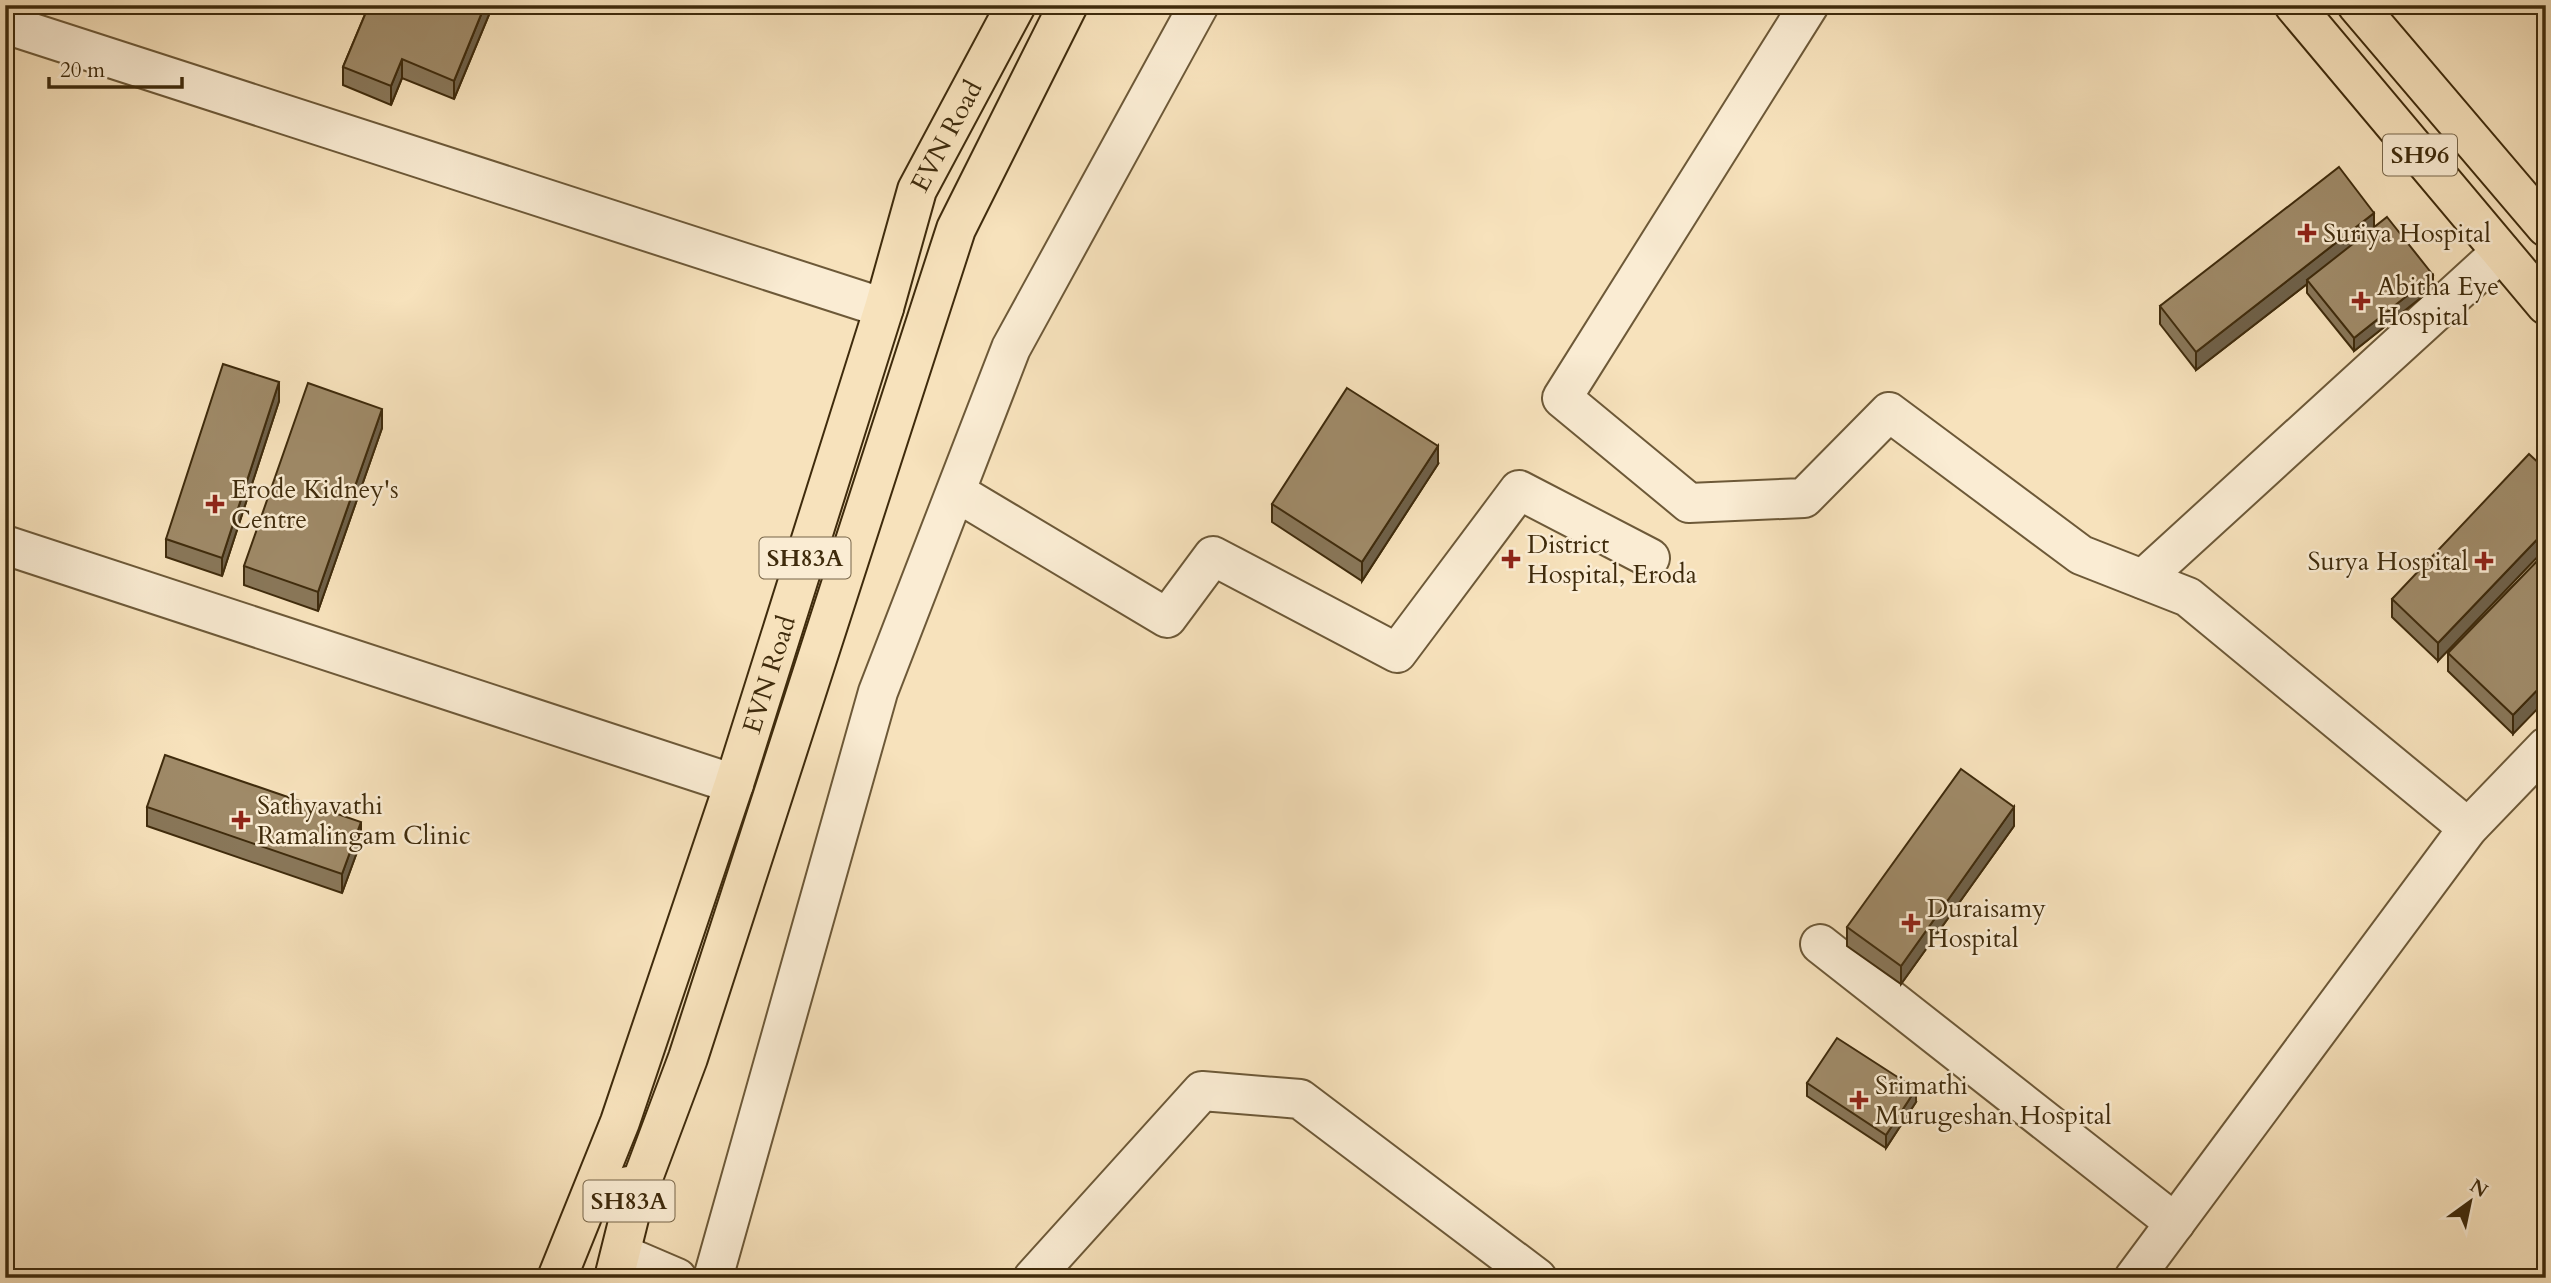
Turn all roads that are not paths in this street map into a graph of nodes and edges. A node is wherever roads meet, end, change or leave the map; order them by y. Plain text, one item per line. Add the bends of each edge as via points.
1 (1016, 5) edge
2 (1068, 5) edge
3 (1199, 5) edge
4 (1809, 5) edge
5 (2294, 5) edge
6 (2318, 5) edge
7 (2357, 5) edge
8 (2382, 5) edge
9 (5, 24) edge
10 (2546, 198) edge
11 (2546, 227) edge
12 (2501, 252) junction
13 (2546, 274) edge
14 (2546, 305) edge
15 (884, 307) junction
16 (956, 492) junction
17 (5, 545) edge
18 (1650, 558) dead end
19 (2143, 579) junction
20 (2546, 747) edge
21 (734, 784) junction
22 (2468, 828) junction
23 (1820, 944) dead end
24 (620, 1122) junction
25 (631, 1210) junction
26 (2175, 1223) junction
27 (618, 1266) edge
28 (557, 1278) edge
29 (677, 1278) edge
30 (713, 1278) edge
31 (1033, 1278) edge
32 (1537, 1278) edge
33 (2134, 1278) edge

1 - 15 main road, EVN Road / SH83A via 917,190
2 - 25 main road via 956,229 688,1058
3 - 16 street via 1011,348
4 - 19 street via 1562,398 1689,503 1804,498 1889,412 2081,555
5 - 12 main road, SH96
6 - 13 main road, SH96
7 - 11 main road, SH96
8 - 10 main road, SH96
9 - 15 street
12 - 14 main road, SH96
12 - 19 street
15 - 21 main road, EVN Road / SH83A
16 - 18 street via 1167,618 1213,556 1397,653 1520,490
16 - 30 street via 878,692
17 - 21 street
19 - 22 street via 2188,597
20 - 22 street
21 - 24 main road, EVN Road / SH83A
22 - 26 street
23 - 26 street
24 - 25 main road, EVN Road / SH83A
24 - 28 main road
25 - 27 main road, EVN Road / SH83A
26 - 33 street
27 - 29 street
31 - 32 street via 1202,1091 1300,1099

